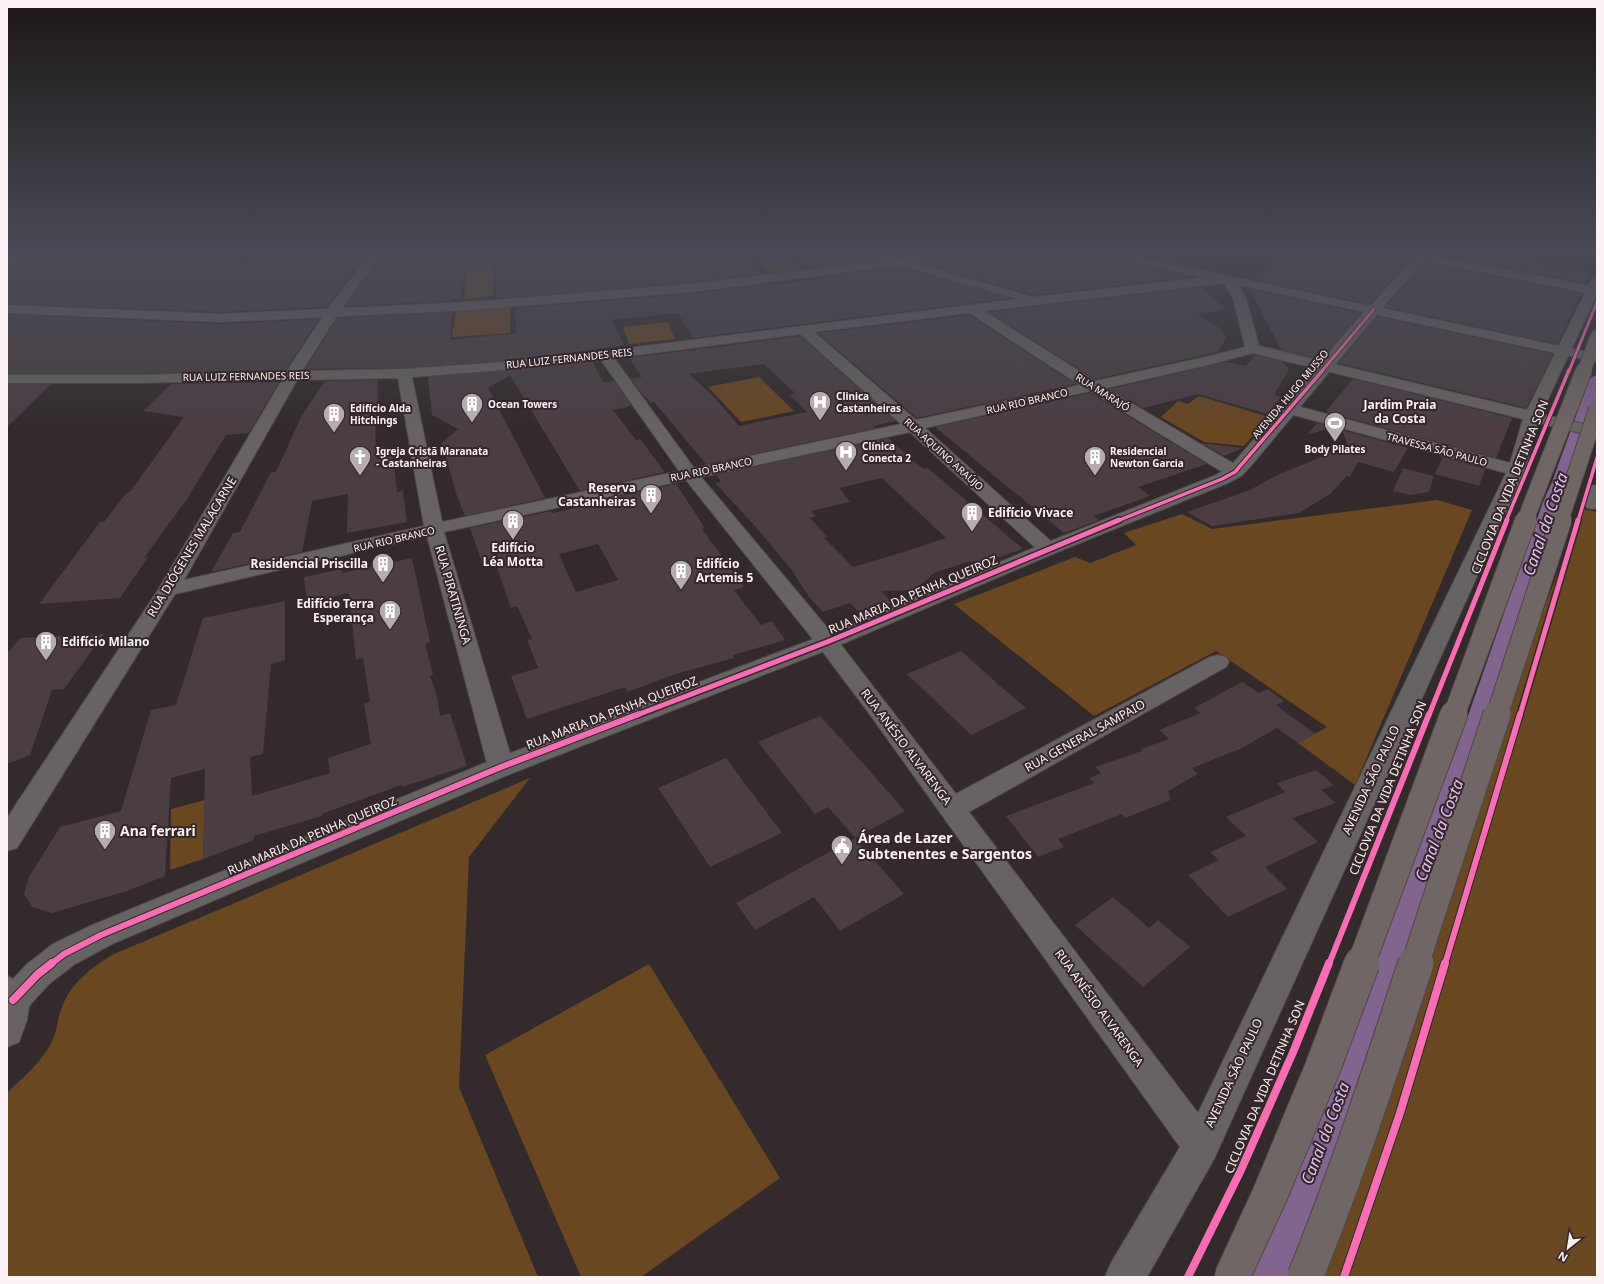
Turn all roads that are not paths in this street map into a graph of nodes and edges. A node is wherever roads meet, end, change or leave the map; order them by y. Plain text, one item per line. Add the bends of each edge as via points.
1 (100, 313) edge
2 (332, 313) joint
3 (939, 313) edge
4 (978, 313) edge
5 (1243, 313) edge
6 (1371, 313) edge
7 (1392, 313) edge
8 (1583, 313) edge
9 (802, 329) junction
10 (1253, 350) junction
11 (1564, 350) junction
12 (1595, 350) edge
13 (605, 354) junction
14 (1324, 367) junction
15 (404, 373) junction
16 (292, 375) junction
17 (7, 379) edge
18 (1092, 386) junction
19 (1289, 409) junction
20 (1597, 409) edge
21 (1532, 416) junction
22 (914, 426) junction
23 (1597, 432) edge
24 (1516, 470) junction
25 (1235, 472) junction
26 (689, 474) junction
27 (434, 529) junction
28 (1048, 549) junction
29 (168, 590) junction
30 (827, 642) junction
31 (1218, 662) dead end
32 (501, 767) junction
33 (952, 809) junction
34 (7, 840) edge
35 (10, 996) edge
36 (7, 1030) edge
37 (1201, 1146) junction
38 (1125, 1277) edge
39 (1232, 1277) edge
40 (1305, 1277) edge

1 - 2 street via 221,318
2 - 16 street, RUA DIÓGENES MALACARNE
3 - 9 street, RUA LUIZ FERNANDES REIS
4 - 18 street, RUA MARAJÓ
5 - 10 street
6 - 14 street, AVENIDA HUGO MUSSO
7 - 11 street
8 - 11 street, AVENIDA SÃO PAULO
9 - 13 street, RUA LUIZ FERNANDES REIS
9 - 22 street, RUA AQUINO ARAÚJO
10 - 14 street
10 - 18 street, RUA RIO BRANCO
11 - 12 street
11 - 21 street, AVENIDA SÃO PAULO
12 - 39 main road, bridge via 1537,490 1323,1066 1271,1192
13 - 15 street, RUA LUIZ FERNANDES REIS via 490,367
13 - 26 street, RUA ANÉSIO ALVARENGA
14 - 19 street, AVENIDA HUGO MUSSO
14 - 21 street
15 - 16 street, RUA LUIZ FERNANDES REIS
15 - 27 street, RUA PIRATININGA
16 - 17 street, RUA LUIZ FERNANDES REIS
16 - 29 street, RUA DIÓGENES MALACARNE
18 - 22 street, RUA RIO BRANCO
18 - 25 street, RUA MARAJÓ
19 - 24 street, TRAVESSA SÃO PAULO
19 - 25 street, AVENIDA HUGO MUSSO
20 - 40 main road, bridge via 1372,1096
21 - 23 street, bridge
21 - 24 street, AVENIDA SÃO PAULO
22 - 26 street, RUA RIO BRANCO
22 - 28 street, RUA AQUINO ARAÚJO
24 - 37 street, AVENIDA SÃO PAULO
25 - 28 street, RUA MARIA DA PENHA QUEIROZ
26 - 27 street, RUA RIO BRANCO
26 - 30 street, RUA ANÉSIO ALVARENGA
27 - 29 street, RUA RIO BRANCO
27 - 32 street, RUA PIRATININGA
28 - 30 street, RUA MARIA DA PENHA QUEIROZ
29 - 34 street, RUA DIÓGENES MALACARNE
30 - 32 street, RUA MARIA DA PENHA QUEIROZ
30 - 33 street, RUA ANÉSIO ALVARENGA
31 - 33 street, RUA GENERAL SAMPAIO
32 - 35 street, RUA MARIA DA PENHA QUEIROZ via 101,935 64,954
33 - 37 street, RUA ANÉSIO ALVARENGA
35 - 36 street via 12,1018
37 - 38 street, AVENIDA SÃO PAULO

